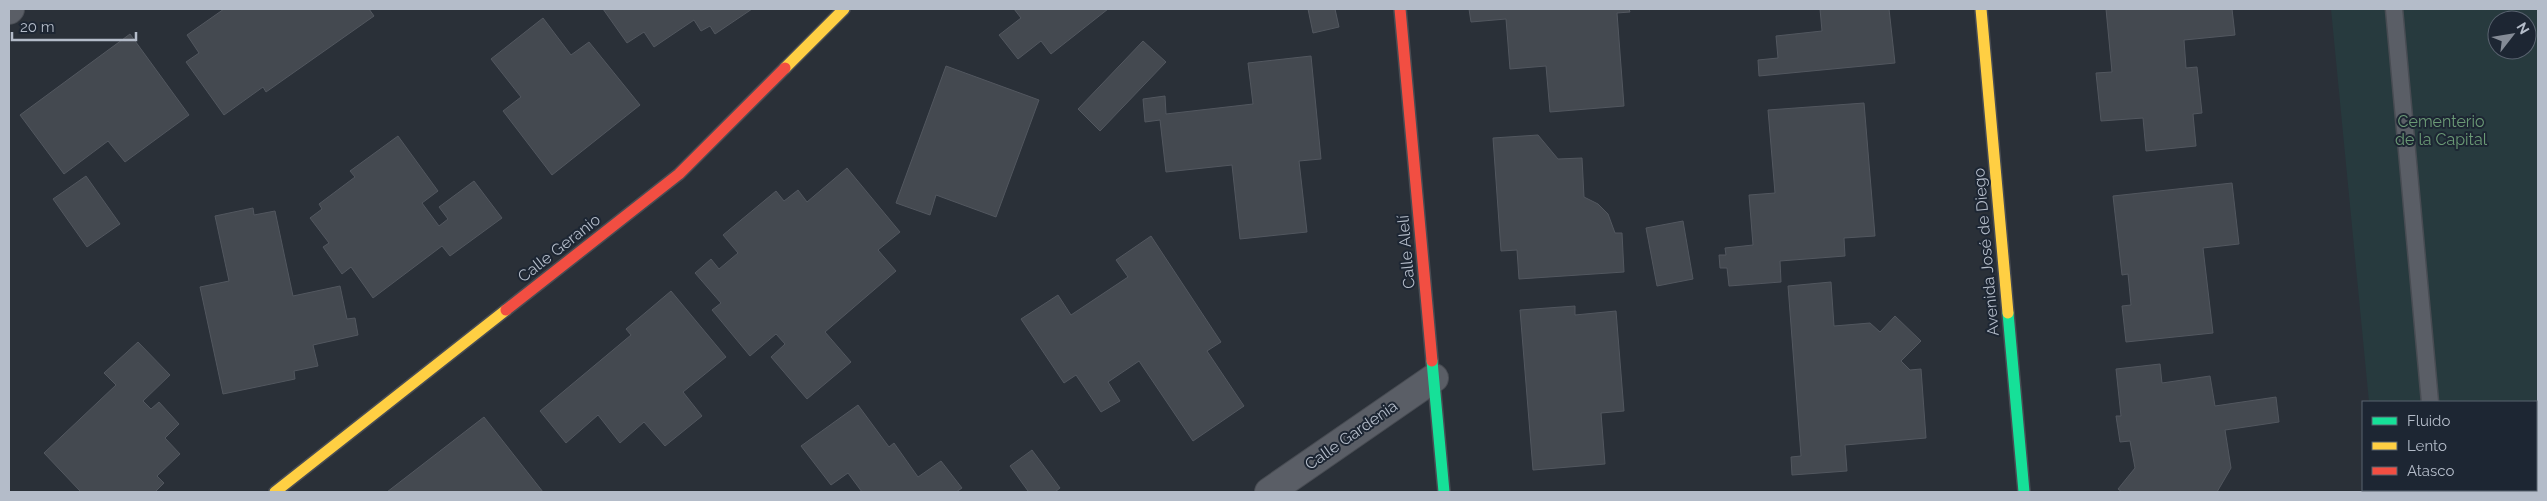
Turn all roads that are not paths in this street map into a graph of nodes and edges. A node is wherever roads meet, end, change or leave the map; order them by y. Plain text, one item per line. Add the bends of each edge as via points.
1 (844, 9) edge
2 (1400, 9) edge
3 (1981, 9) edge
4 (2394, 9) edge
5 (1434, 378) junction
6 (2430, 401) edge
7 (275, 492) edge
8 (1269, 492) edge
9 (1444, 492) edge
10 (2024, 492) edge

1 - 7 street, Calle Geranio via 679,174
2 - 5 street, Calle Alelí
3 - 10 street, Avenida José de Diego
4 - 6 lane
5 - 8 street, Calle Gardenia
5 - 9 street, Calle Alelí

